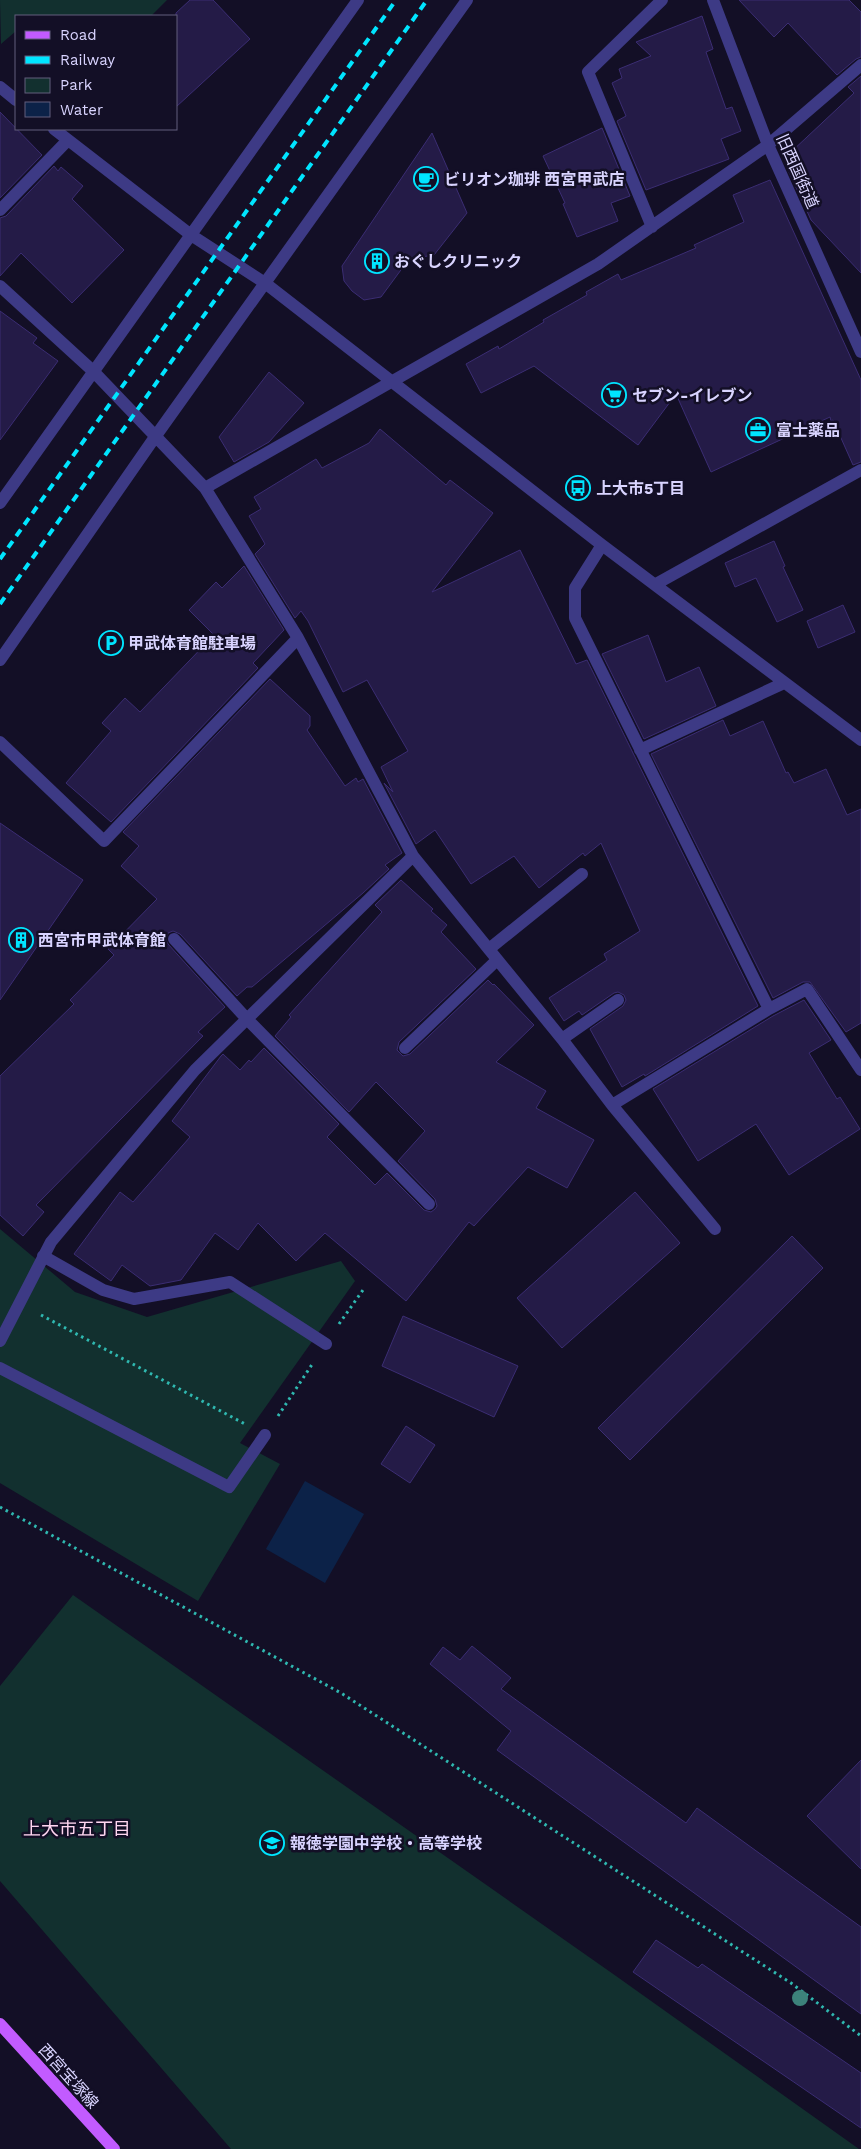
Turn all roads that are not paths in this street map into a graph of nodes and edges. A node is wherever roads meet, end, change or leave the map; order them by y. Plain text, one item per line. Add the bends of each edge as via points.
1 (358, 0) edge
2 (466, 0) edge
3 (662, 0) edge
4 (713, 0) edge
5 (861, 65) edge
6 (0, 87) edge
7 (15, 99) edge
8 (55, 130) edge
9 (68, 140) junction
10 (768, 146) junction
11 (0, 210) edge
12 (652, 226) junction
13 (191, 235) junction
14 (265, 283) junction
15 (0, 287) edge
16 (861, 352) edge
17 (93, 371) junction
18 (391, 381) junction
19 (155, 437) junction
20 (861, 470) edge
21 (205, 488) junction
22 (0, 503) edge
23 (602, 545) junction
24 (656, 584) junction
25 (298, 638) junction
26 (0, 660) edge
27 (784, 683) junction
28 (861, 740) edge
29 (0, 742) edge
30 (640, 750) junction
31 (413, 856) junction
32 (582, 874) dead end
33 (174, 939) dead end
34 (489, 949) junction
35 (497, 960) junction
36 (618, 1000) dead end
37 (769, 1009) junction
38 (246, 1018) junction
39 (562, 1039) junction
40 (405, 1048) dead end
41 (861, 1070) edge
42 (612, 1105) junction
43 (429, 1204) dead end
44 (715, 1229) dead end
45 (43, 1256) junction
46 (0, 1341) edge
47 (326, 1344) road end
48 (0, 1368) edge
49 (265, 1435) road end
50 (0, 2024) edge
51 (114, 2149) edge

1 - 13 street
2 - 14 street
3 - 12 street via 588,72
4 - 10 street, 旧西国街道
5 - 10 street
6 - 7 street
8 - 9 street
9 - 11 street
9 - 13 street
10 - 12 street
10 - 16 street, 旧西国街道
12 - 18 street via 598,264
13 - 14 street
13 - 17 street
14 - 18 street
14 - 19 street
15 - 17 street
17 - 19 street
17 - 22 street
18 - 21 street via 351,407
18 - 23 street
19 - 21 street
19 - 26 street
20 - 24 street
21 - 25 street
23 - 24 street
23 - 30 street via 574,588 574,618
24 - 27 street
25 - 29 street via 104,841
25 - 31 street
27 - 28 street
27 - 30 street
30 - 37 street
31 - 34 street
31 - 38 street
32 - 34 street
33 - 38 street
34 - 35 street
35 - 39 street
35 - 40 street
36 - 39 street
37 - 41 street via 807,989
37 - 42 street
38 - 43 street
38 - 45 street via 195,1070 51,1242
39 - 42 street
42 - 44 street
45 - 46 street
45 - 47 street via 103,1290 134,1299 230,1282
48 - 49 street via 229,1487
50 - 51 main road, 西宮宝塚線

